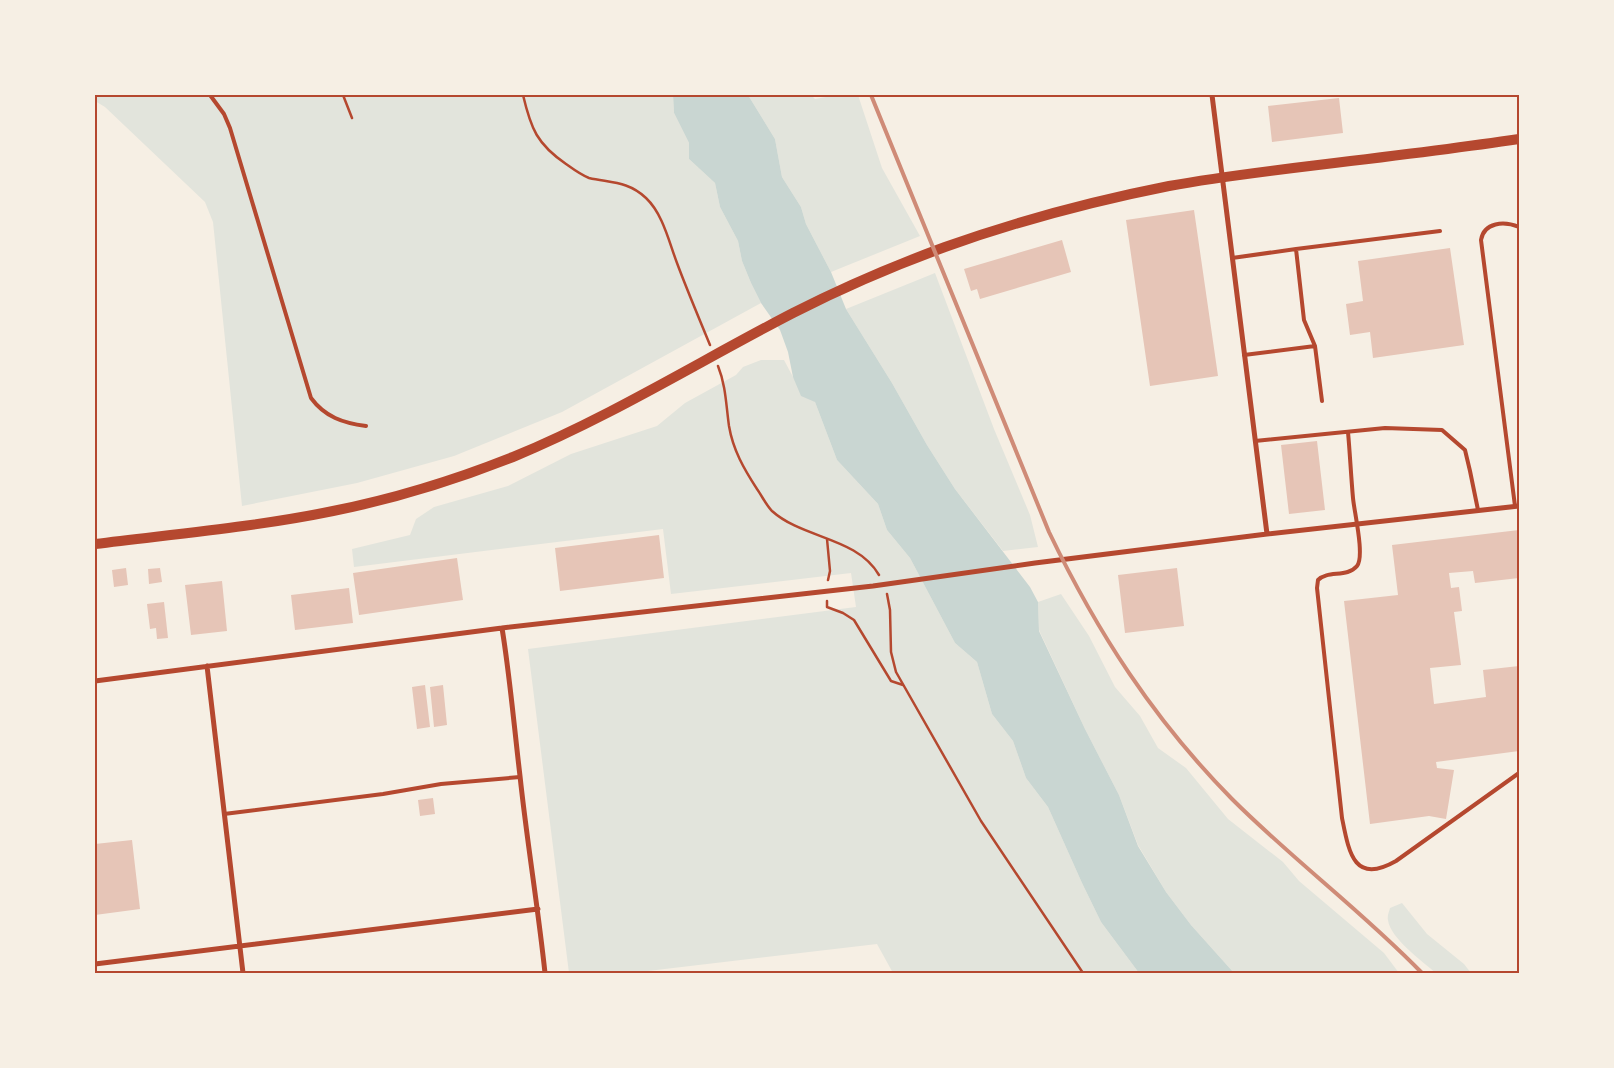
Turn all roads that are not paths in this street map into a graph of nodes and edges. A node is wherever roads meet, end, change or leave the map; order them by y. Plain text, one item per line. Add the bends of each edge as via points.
1 (210, 95) edge
2 (1212, 95) edge
3 (1519, 139) edge
4 (1519, 227) edge
5 (1440, 231) dead end
6 (1296, 249) junction
7 (1232, 258) junction
8 (1315, 346) junction
9 (1244, 354) junction
10 (1322, 401) dead end
11 (366, 426) dead end
12 (1348, 432) junction
13 (1255, 441) junction
14 (1517, 506) edge
15 (1478, 510) junction
16 (1357, 524) junction
17 (1267, 534) junction
18 (95, 544) edge
19 (502, 628) junction
20 (207, 666) junction
21 (95, 680) edge
22 (1519, 772) edge
23 (520, 777) junction
24 (224, 814) junction
25 (538, 909) junction
26 (239, 945) junction
27 (95, 964) edge
28 (242, 973) edge
29 (545, 973) edge

1 - 11 lane via 230,128 311,398 328,415 344,423
2 - 7 street
3 - 18 main road via 1171,186 1061,211 945,247 899,265 816,302 568,432 460,477 334,511
4 - 14 lane via 1504,224 1488,226 1482,235 1481,247
5 - 6 lane
6 - 7 lane
6 - 8 lane via 1304,320
7 - 9 street
8 - 9 lane
8 - 10 lane
9 - 13 street
12 - 13 lane
12 - 15 lane via 1385,428 1442,430 1464,450
12 - 16 lane
13 - 17 street
14 - 15 street
15 - 16 street
16 - 17 street
16 - 22 lane via 1358,564 1353,570 1323,575 1317,588 1342,818 1347,844 1354,859 1362,868 1372,871 1384,868
17 - 19 street via 872,586
19 - 20 street
19 - 23 street
20 - 21 street
20 - 24 street
23 - 24 lane via 441,784
23 - 25 street
24 - 26 street
25 - 26 street
25 - 29 street
26 - 27 street
26 - 28 street

